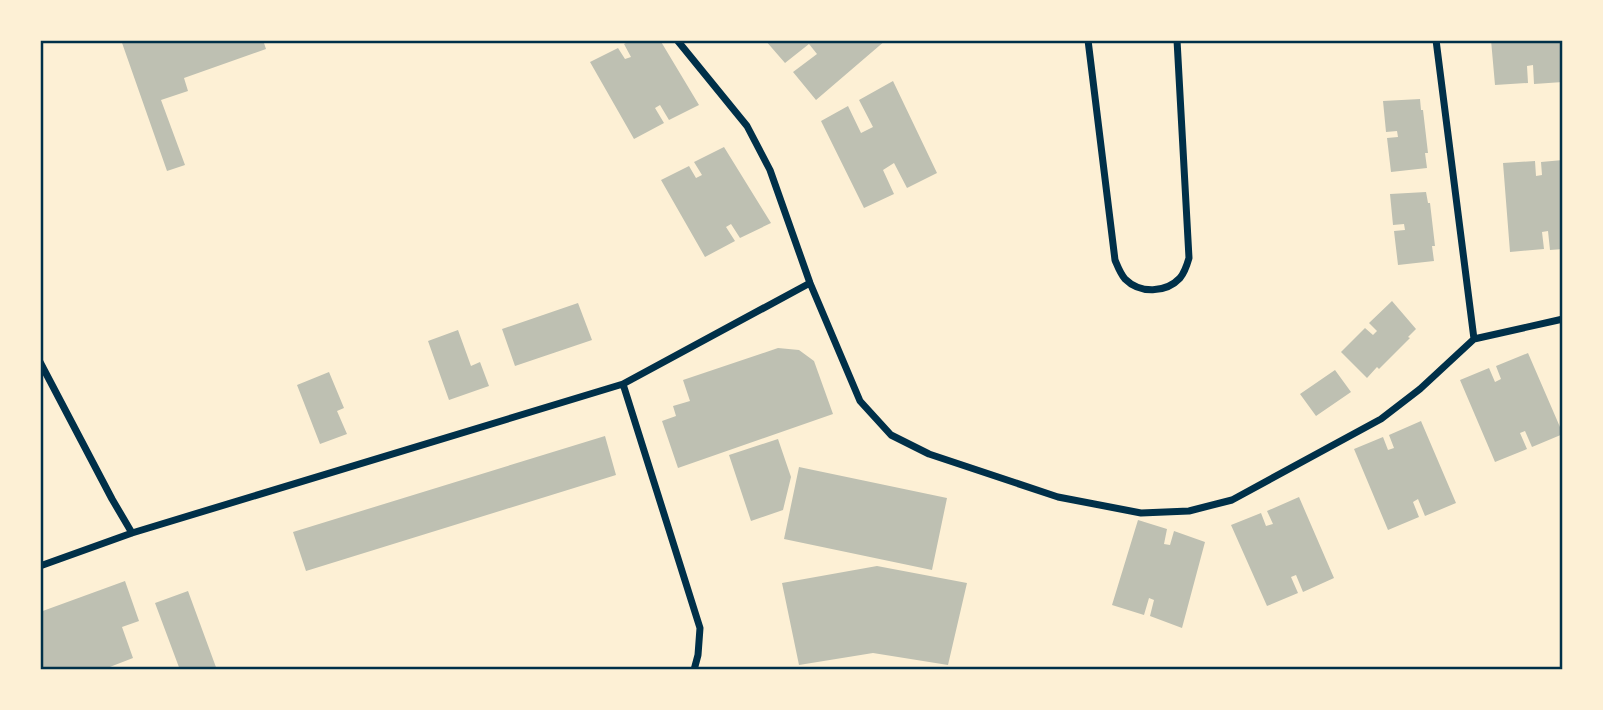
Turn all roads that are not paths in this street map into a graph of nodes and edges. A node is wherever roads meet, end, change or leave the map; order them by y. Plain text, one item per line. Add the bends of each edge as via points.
1 (677, 40) edge
2 (1088, 40) edge
3 (1177, 40) edge
4 (1436, 40) edge
5 (810, 283) junction
6 (1563, 320) edge
7 (1474, 339) junction
8 (40, 362) edge
9 (623, 384) junction
10 (132, 533) junction
11 (40, 566) edge
12 (694, 670) edge

1 - 5 street via 747,126 770,170
2 - 3 street via 1115,260 1127,281 1152,290 1167,288 1178,280 1189,258
4 - 7 street
5 - 7 street via 860,401 891,435 929,454 1058,498 1141,513 1189,511 1232,500 1381,418
5 - 9 street
6 - 7 street
8 - 10 street
9 - 10 street
9 - 12 street via 699,628
10 - 11 street

